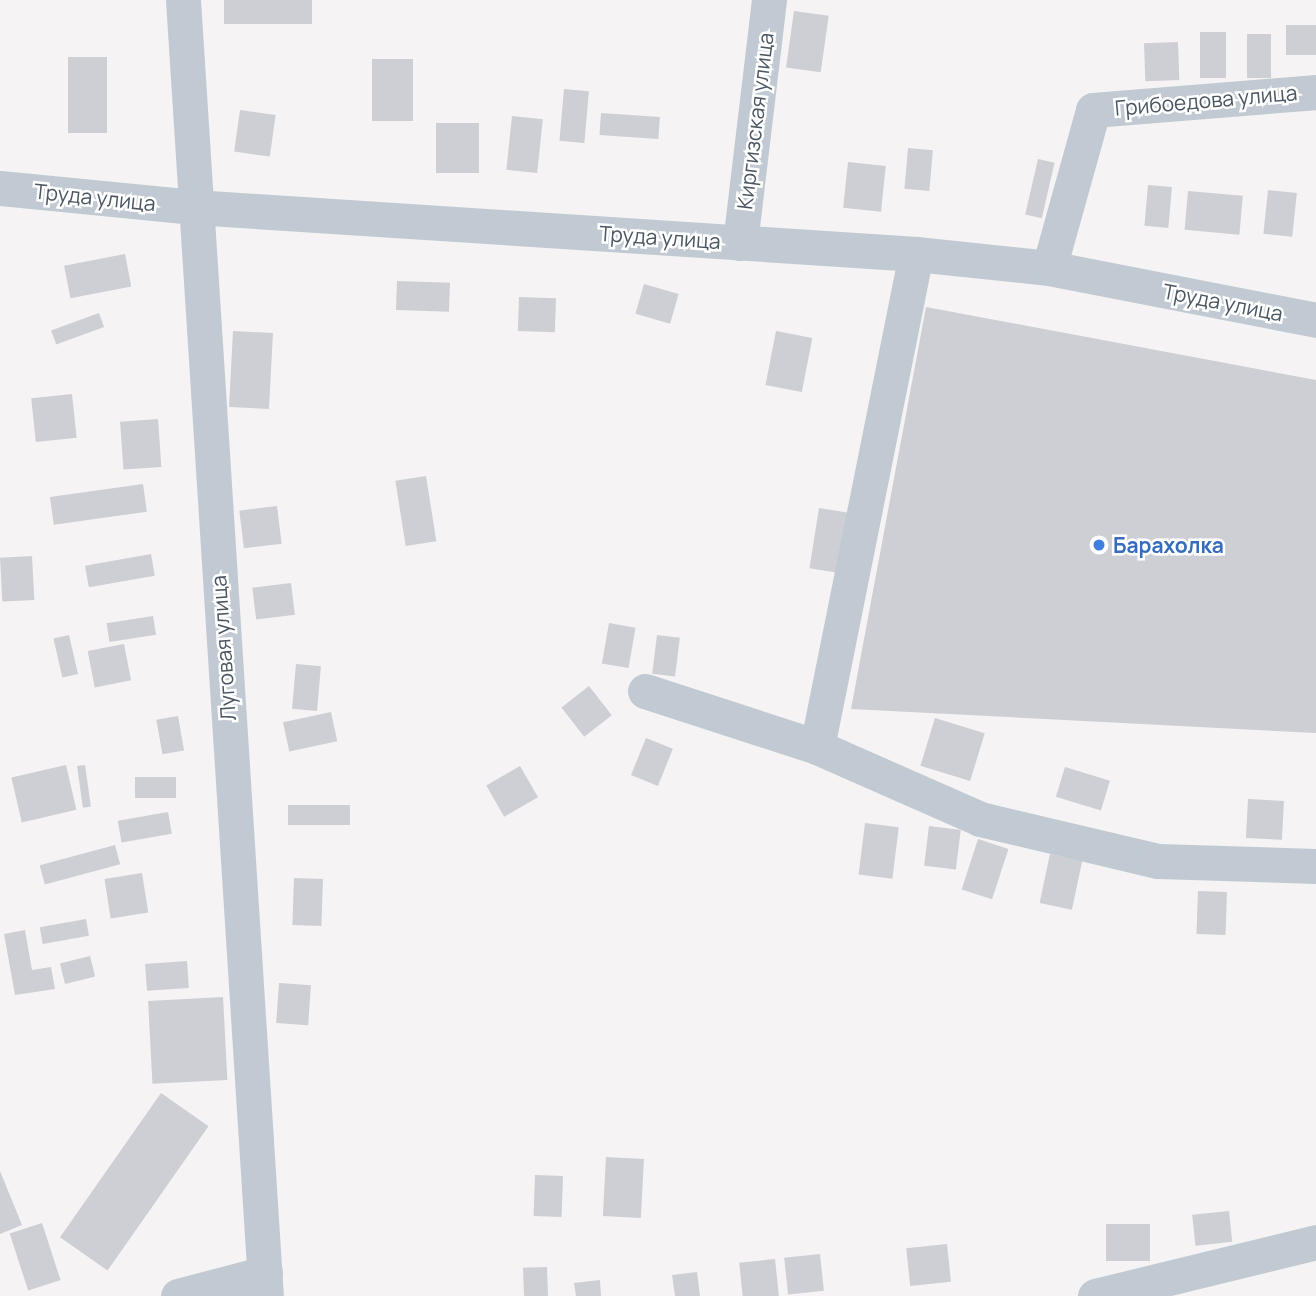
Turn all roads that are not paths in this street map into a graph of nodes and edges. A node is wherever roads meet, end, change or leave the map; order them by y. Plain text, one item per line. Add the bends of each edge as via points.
1 (183, 0) edge
2 (769, 0) edge
3 (1316, 92) edge
4 (0, 188) edge
5 (194, 207) junction
6 (740, 243) junction
7 (916, 254) junction
8 (1049, 268) junction
9 (1316, 320) edge
10 (645, 691) dead end
11 (817, 747) junction
12 (1316, 866) edge
13 (1316, 1242) edge
14 (266, 1284) edge
15 (178, 1296) edge
16 (1094, 1296) edge

1 - 5 street, Луговая улица
2 - 6 street, Киргизская улица
3 - 8 street, Грибоедова улица via 1093,110
4 - 5 street, Труда улица
5 - 6 street, Труда улица
5 - 14 street, Луговая улица
6 - 7 street, Труда улица
7 - 8 street, Труда улица
7 - 11 street
8 - 9 street, Труда улица
10 - 11 street
11 - 12 street via 980,819 1158,861
13 - 16 street
14 - 15 street

